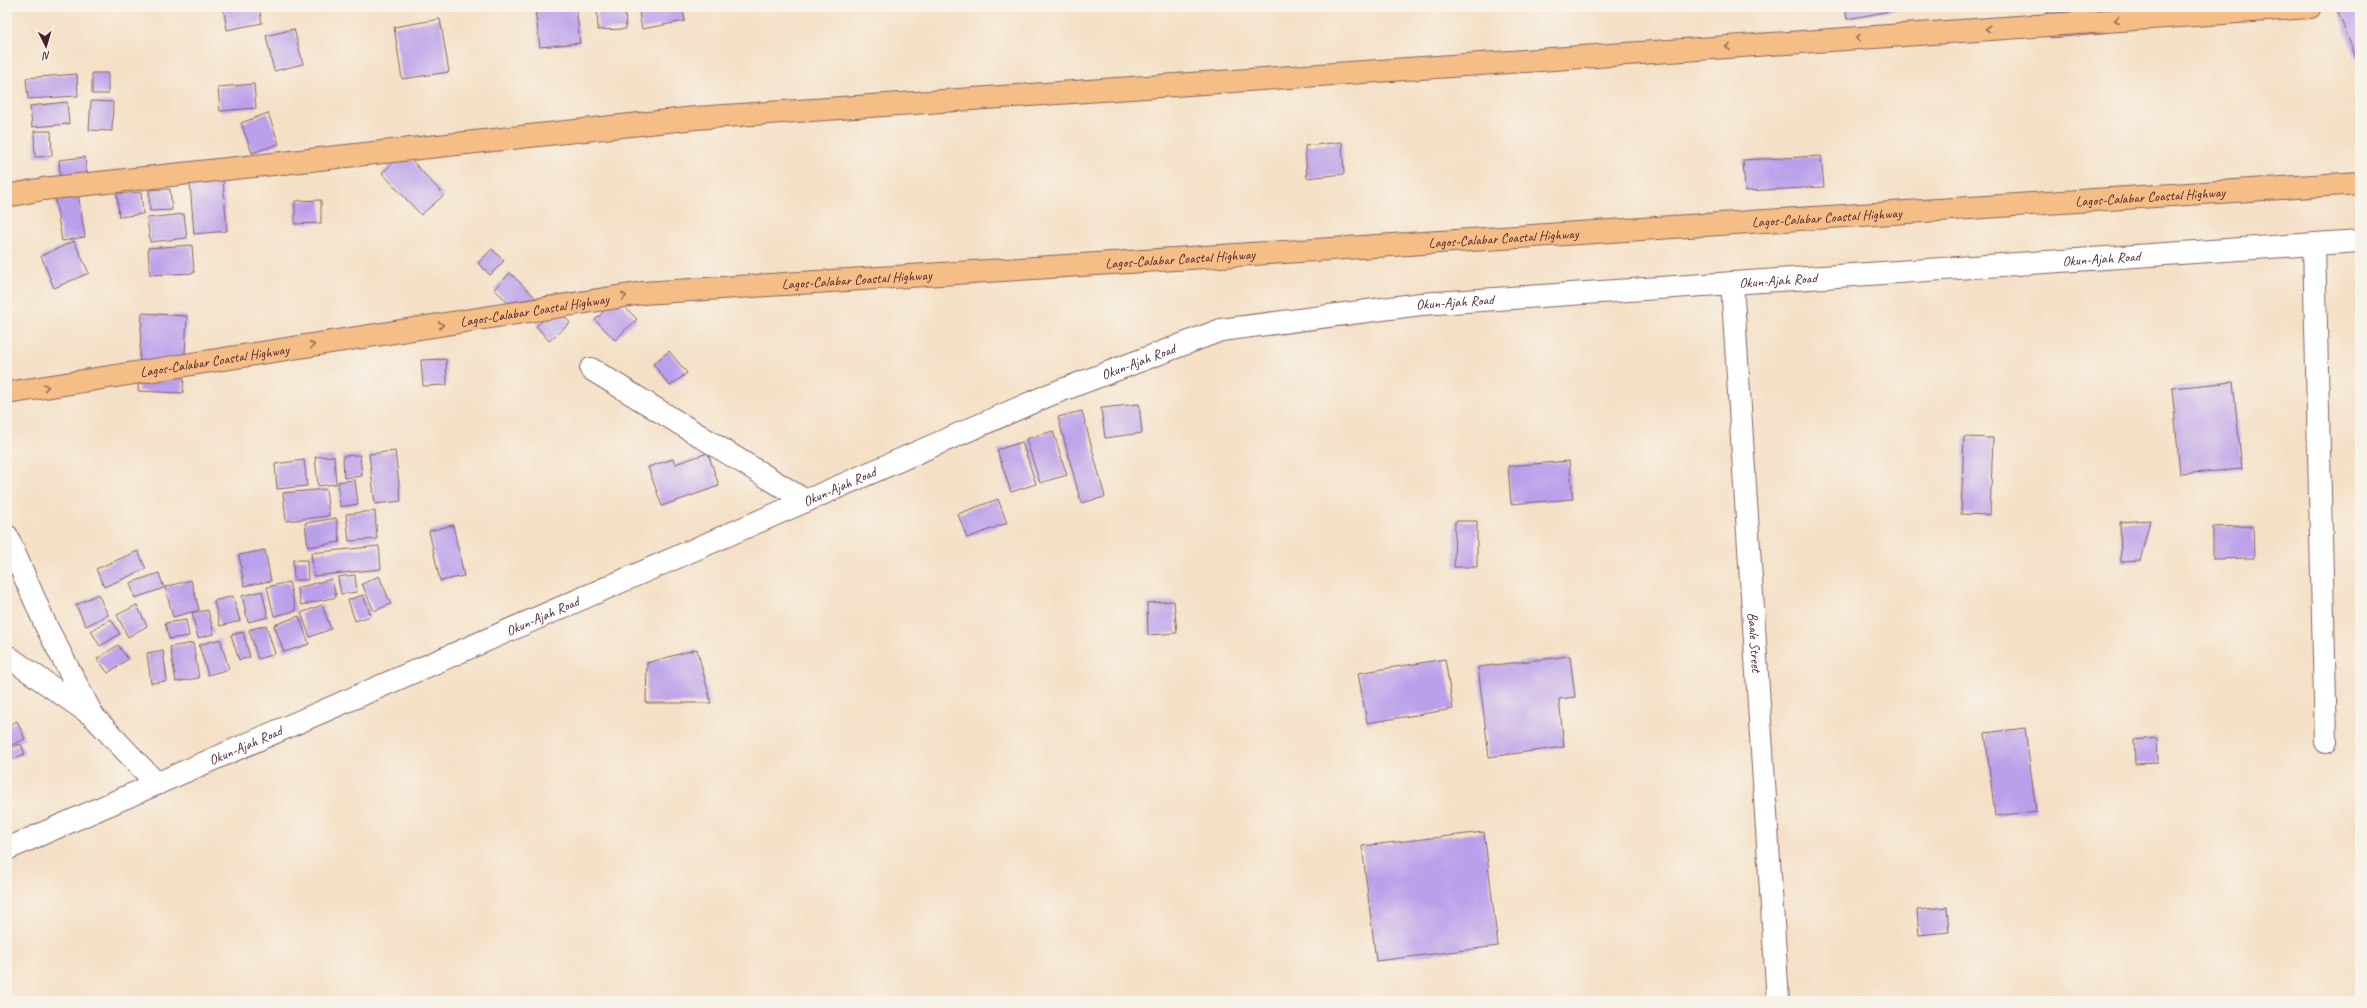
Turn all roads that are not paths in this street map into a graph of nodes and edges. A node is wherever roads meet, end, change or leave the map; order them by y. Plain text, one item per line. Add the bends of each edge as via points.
1 (2310, 7) edge
2 (2360, 183) edge
3 (7, 196) edge
4 (2360, 242) edge
5 (2314, 245) junction
6 (1732, 283) junction
7 (591, 369) dead end
8 (7, 393) edge
9 (806, 501) junction
10 (7, 536) edge
11 (7, 656) edge
12 (93, 716) junction
13 (2326, 742) dead end
14 (157, 784) junction
15 (7, 849) edge
16 (1778, 1001) edge

1 -> 3 highway via 696,118 51,188
8 -> 2 highway, Lagos-Calabar Coastal Highway via 643,293
4 - 5 street, Okun-Ajah Road
5 - 6 street, Okun-Ajah Road
5 - 13 street
6 - 9 street, Okun-Ajah Road via 1421,304 1221,330 1049,395
6 - 16 street, Baale Street
7 - 9 street
9 - 14 street, Okun-Ajah Road
10 - 12 street via 46,626
11 - 12 street
12 - 14 street
14 - 15 street, Okun-Ajah Road

